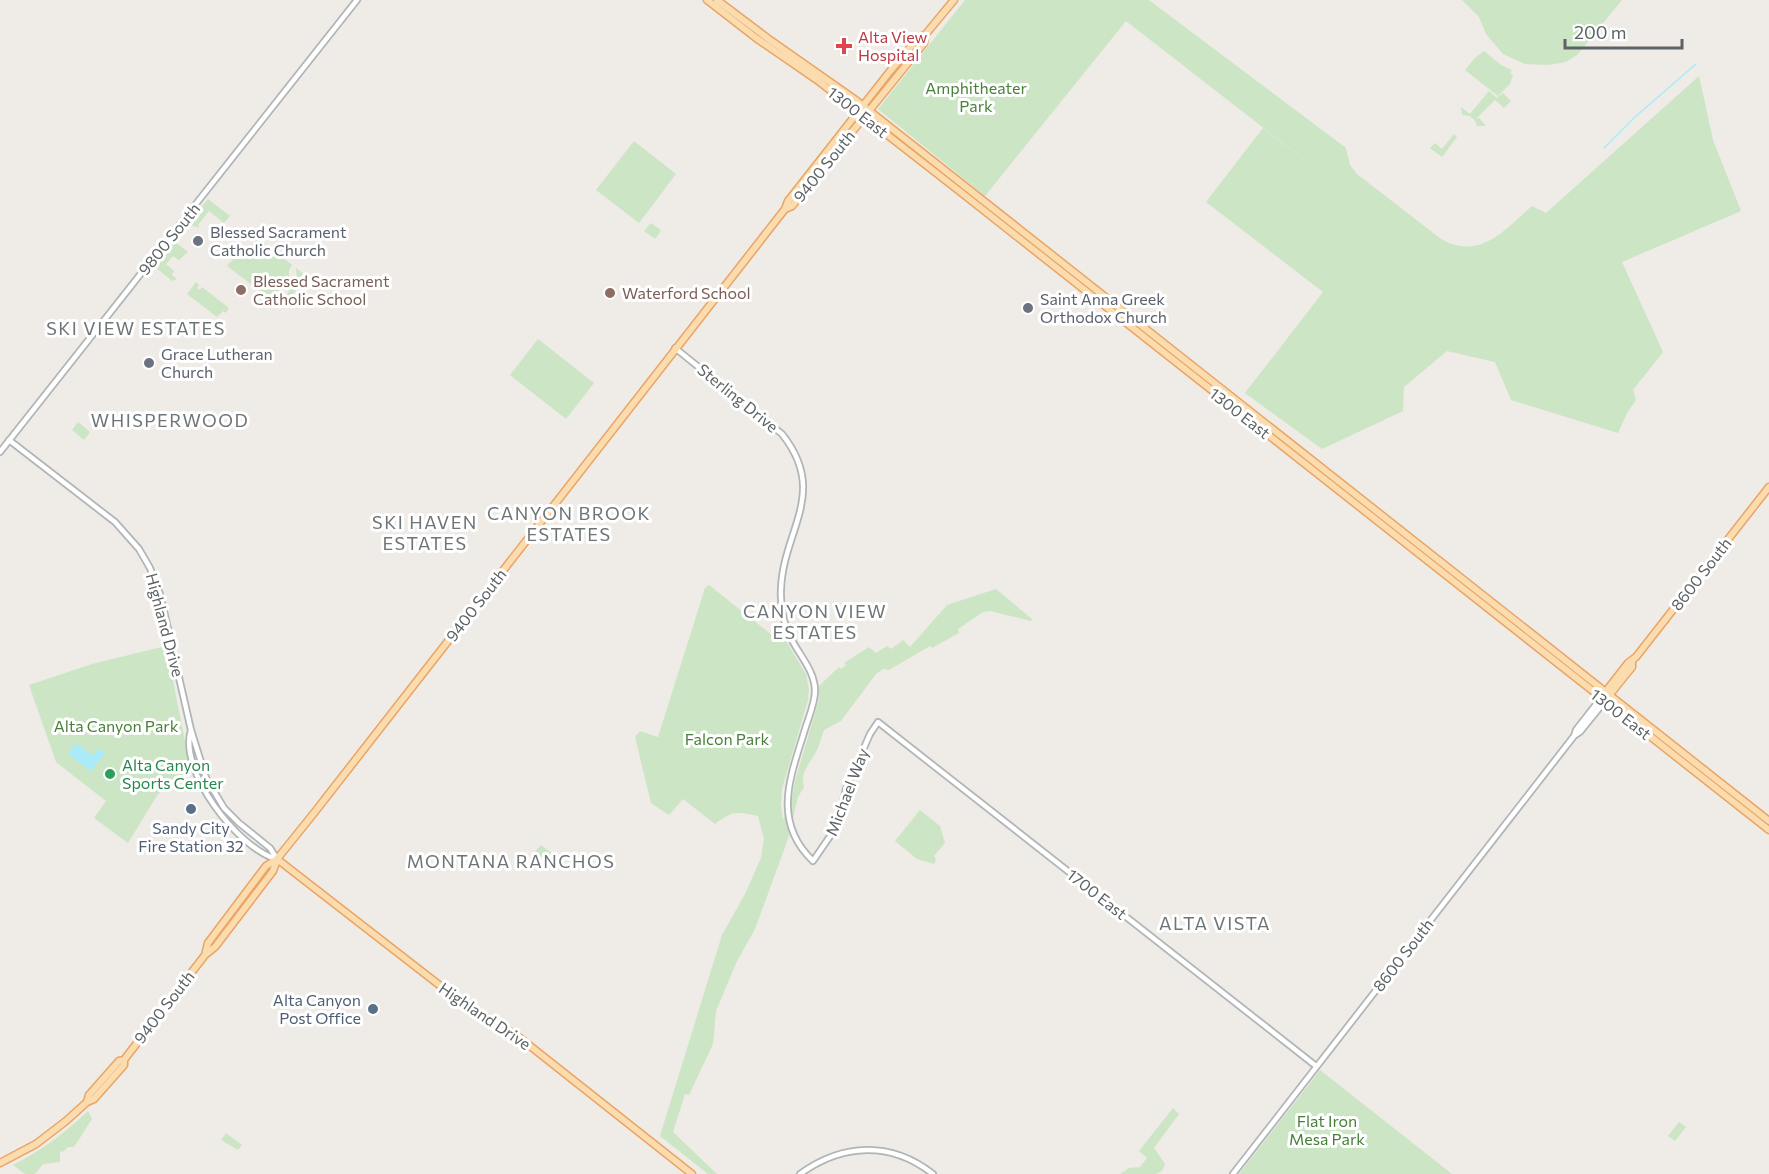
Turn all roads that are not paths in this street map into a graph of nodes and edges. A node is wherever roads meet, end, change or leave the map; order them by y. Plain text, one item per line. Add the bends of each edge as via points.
1 (357, 0) edge
2 (707, 0) edge
3 (717, 0) edge
4 (954, 0) edge
5 (925, 35) junction
6 (862, 105) junction
7 (869, 111) junction
8 (857, 112) junction
9 (864, 117) junction
10 (785, 209) junction
11 (675, 348) junction
12 (9, 440) junction
13 (0, 452) edge
14 (1769, 487) edge
15 (1605, 697) junction
16 (878, 722) joint
17 (191, 730) junction
18 (1668, 746) junction
19 (1769, 821) edge
20 (1769, 830) edge
21 (277, 859) junction
22 (813, 861) joint
23 (1316, 1066) junction
24 (0, 1163) edge
25 (692, 1174) edge
26 (800, 1174) edge
27 (933, 1174) edge
28 (1233, 1174) edge

1 - 12 street, 9800 South
2 - 8 main road, 1300 East
3 - 6 main road, 1300 East
4 - 5 main road, 9400 South
5 - 6 main road, 9400 South via 918,38
5 - 7 main road, 9400 South via 924,43
6 - 7 main road, 1300 East
6 - 8 main road, 9400 South
7 - 9 main road, 9400 South
7 - 15 main road, 1300 East
8 - 9 main road, 1300 East
8 - 10 main road, 9400 South
9 - 10 main road, 9400 South via 792,206
9 - 15 main road, 1300 East
10 - 11 main road, 9400 South
11 - 21 main road, 9400 South
11 - 22 street, Sterling Drive via 776,427 800,465 803,499 784,569 781,600 785,624 810,671 815,691 790,777 787,804 794,834
12 - 13 street, 9800 South
12 - 17 street, Highland Drive via 115,522 139,549 160,594
14 - 15 main road, 8600 South
15 - 18 main road, 1300 East
15 - 23 street, 8600 South
16 - 22 street, Michael Way via 846,789 837,826
16 - 23 street, 1700 East
17 - 21 street, Highland Drive via 203,771 218,800
17 - 21 street, Highland Drive via 193,764 212,804 234,830 265,856
18 - 19 main road, 1300 East
18 - 20 main road, 1300 East
21 - 24 main road, 9400 South via 266,866 208,944 205,955 87,1102 36,1144
21 - 25 main road, Highland Drive via 449,994 520,1038
23 - 28 street, 8600 South
26 - 27 street via 834,1155 872,1150 900,1155

